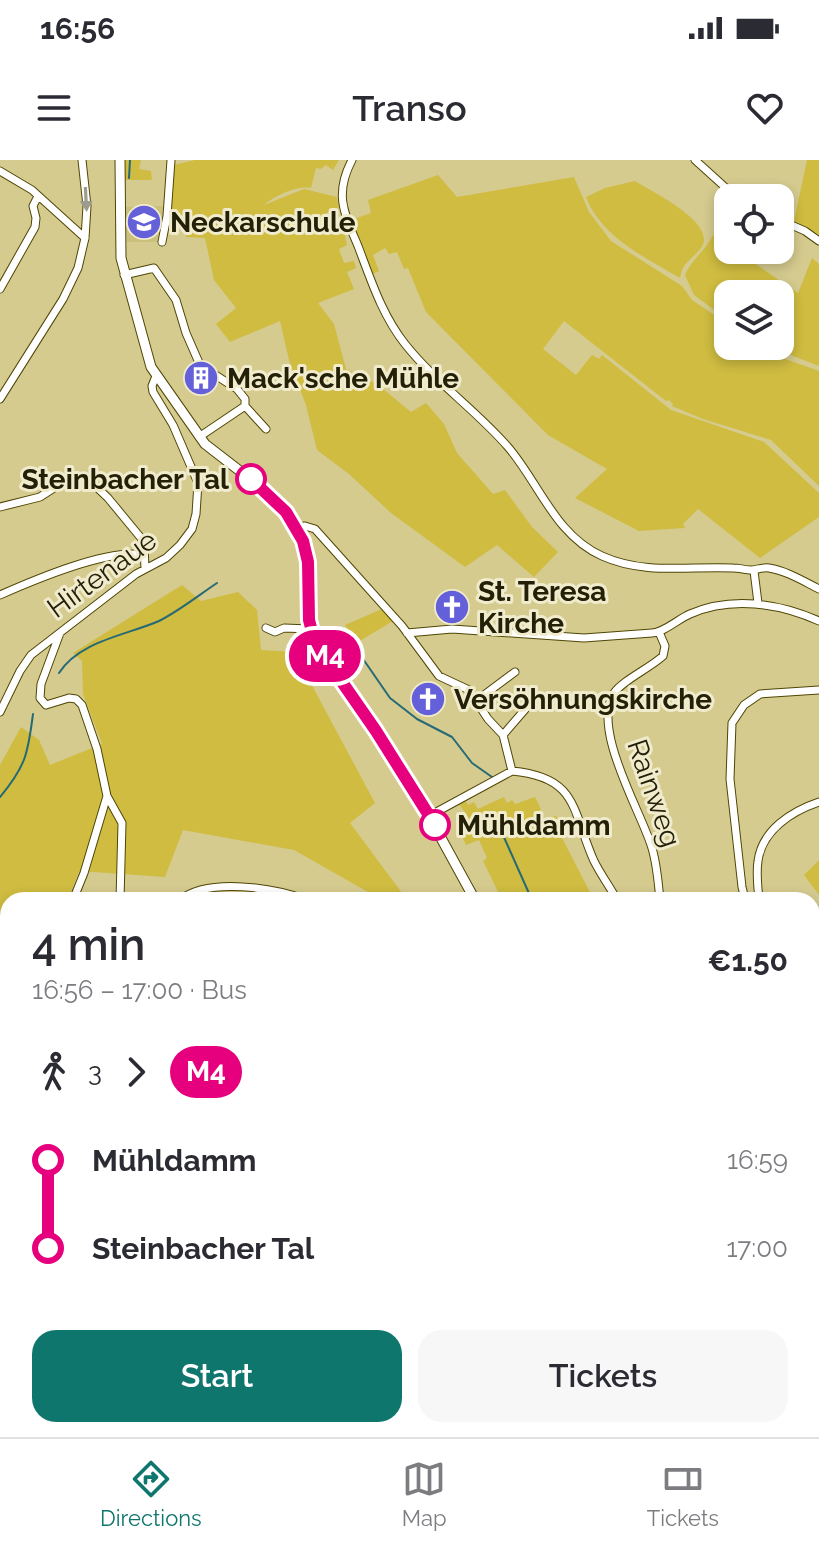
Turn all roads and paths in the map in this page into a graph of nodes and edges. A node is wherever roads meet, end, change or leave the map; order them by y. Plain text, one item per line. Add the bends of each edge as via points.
1 (82, 160) edge
2 (120, 160) edge
3 (171, 160) edge
4 (352, 160) edge
5 (695, 160) edge
6 (0, 171) edge
7 (722, 184) edge
8 (38, 196) junction
9 (794, 226) edge
10 (85, 238) junction
11 (819, 241) edge
12 (162, 242) dead end
13 (124, 275) junction
14 (0, 289) edge
15 (156, 376) junction
16 (0, 399) edge
17 (245, 406) junction
18 (266, 429) dead end
19 (199, 437) junction
20 (0, 507) edge
21 (297, 527) junction
22 (144, 555) junction
23 (145, 569) junction
24 (754, 571) junction
25 (819, 589) edge
26 (0, 595) edge
27 (758, 603) junction
28 (819, 621) edge
29 (266, 628) dead end
30 (310, 629) junction
31 (61, 631) junction
32 (659, 632) junction
33 (407, 633) junction
34 (515, 672) dead end
35 (819, 690) edge
36 (476, 701) junction
37 (528, 706) dead end
38 (0, 712) edge
39 (503, 735) junction
40 (512, 771) junction
41 (107, 796) junction
42 (819, 802) edge
43 (429, 816) junction
44 (76, 892) edge
45 (120, 892) edge
46 (197, 892) edge
47 (282, 892) edge
48 (471, 892) edge
49 (612, 892) edge
50 (659, 892) edge
51 (743, 892) edge
52 (759, 892) edge

1 -> 10 street
2 - 13 main road
3 - 12 street
4 - 24 street via 342,202 392,325 431,373 510,450 564,527 598,554 623,564
5 - 7 street
6 - 8 street
8 - 10 street
8 - 14 street via 33,204 35,227
9 - 11 street
10 - 16 street via 68,292
13 - 15 main road
13 - 17 street via 154,268 176,300 200,365 237,389
15 - 19 main road
15 - 23 street, Hirtenaue via 153,392 199,486 188,536 166,558
17 - 18 street
17 - 19 street
19 - 21 main road via 267,492
20 - 22 street via 40,497 83,475 131,525 143,541
21 - 30 main road via 308,562
21 - 33 street via 315,529
22 - 23 street
22 - 26 street via 125,553
23 - 31 street, Hirtenaue
24 - 25 street via 769,568
24 - 27 street
27 - 28 street
27 - 32 street via 704,609
29 - 30 street
30 - 43 main road
31 - 38 street, Hirtenaue via 31,655
31 - 41 street via 40,698 46,705 69,698 82,705
32 - 33 street via 584,638 452,629
32 - 50 street, Rainweg via 663,656 615,692 608,723 620,773 652,848
33 - 36 street via 439,676 465,687
34 - 36 street
35 - 51 street via 760,694 732,723 731,792
36 - 39 street
37 - 39 street
39 - 40 street
40 - 43 street
40 - 49 street via 551,781 569,796
41 - 44 street
41 - 45 street via 122,823
42 - 52 street via 794,812 774,829 758,862
43 - 48 main road
46 - 47 street via 207,887

